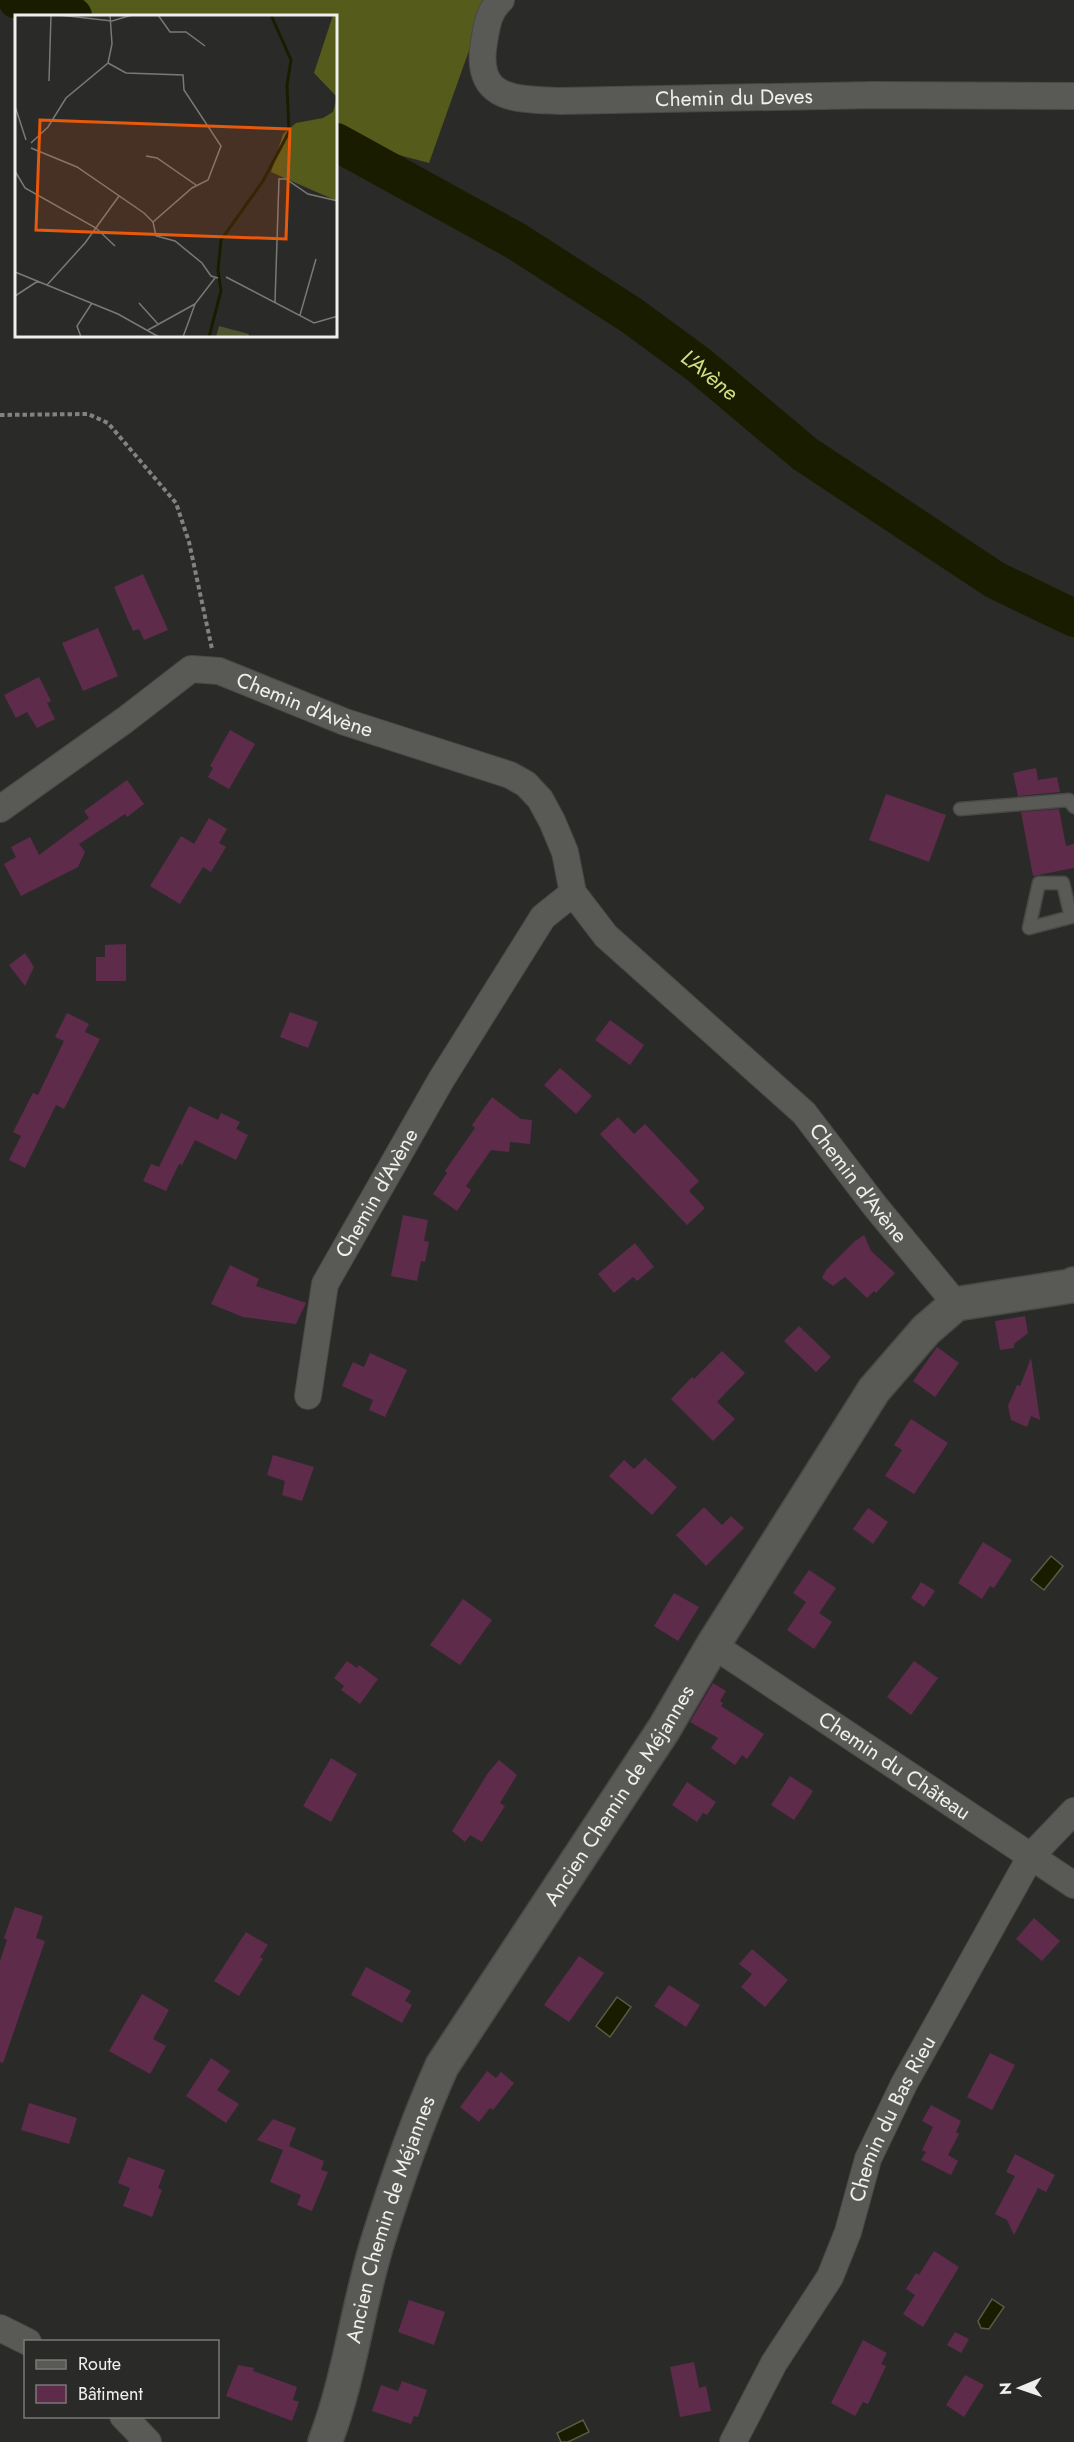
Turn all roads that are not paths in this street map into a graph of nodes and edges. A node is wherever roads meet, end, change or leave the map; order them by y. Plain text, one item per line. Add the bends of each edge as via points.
1 (501, 0) edge
2 (1074, 96) edge
3 (1074, 807) edge
4 (0, 809) edge
5 (960, 809) dead end
6 (573, 892) junction
7 (1074, 1284) edge
8 (956, 1304) junction
9 (308, 1396) dead end
10 (713, 1645) junction
11 (1074, 1811) edge
12 (1031, 1857) junction
13 (1074, 1885) edge
14 (0, 2328) edge
15 (24, 2340) edge
16 (125, 2418) edge
17 (148, 2442) edge
18 (325, 2442) edge
19 (733, 2442) edge

1 - 2 street, Chemin du Deves via 488,18 483,69 492,88 515,99
3 - 5 lane via 1069,800
4 - 6 street, Chemin d'Avène via 191,669 219,671 345,722 510,775 526,784 552,821 565,852
6 - 8 street, Chemin d'Avène via 606,936 804,1113
6 - 9 street, Chemin d'Avène via 543,916 441,1080 325,1284
7 - 8 street
8 - 10 street, Ancien Chemin de Méjannes via 926,1330 874,1390
10 - 12 street, Chemin du Château
10 - 18 street, Ancien Chemin de Méjannes via 664,1729 442,2066 419,2119 376,2248 338,2408
11 - 12 street, Chemin du Bas Rieu
12 - 13 street, Chemin du Château
12 - 19 street, Chemin du Bas Rieu via 904,2084 868,2159 848,2232 830,2277 774,2363
14 - 15 street
16 - 17 street

